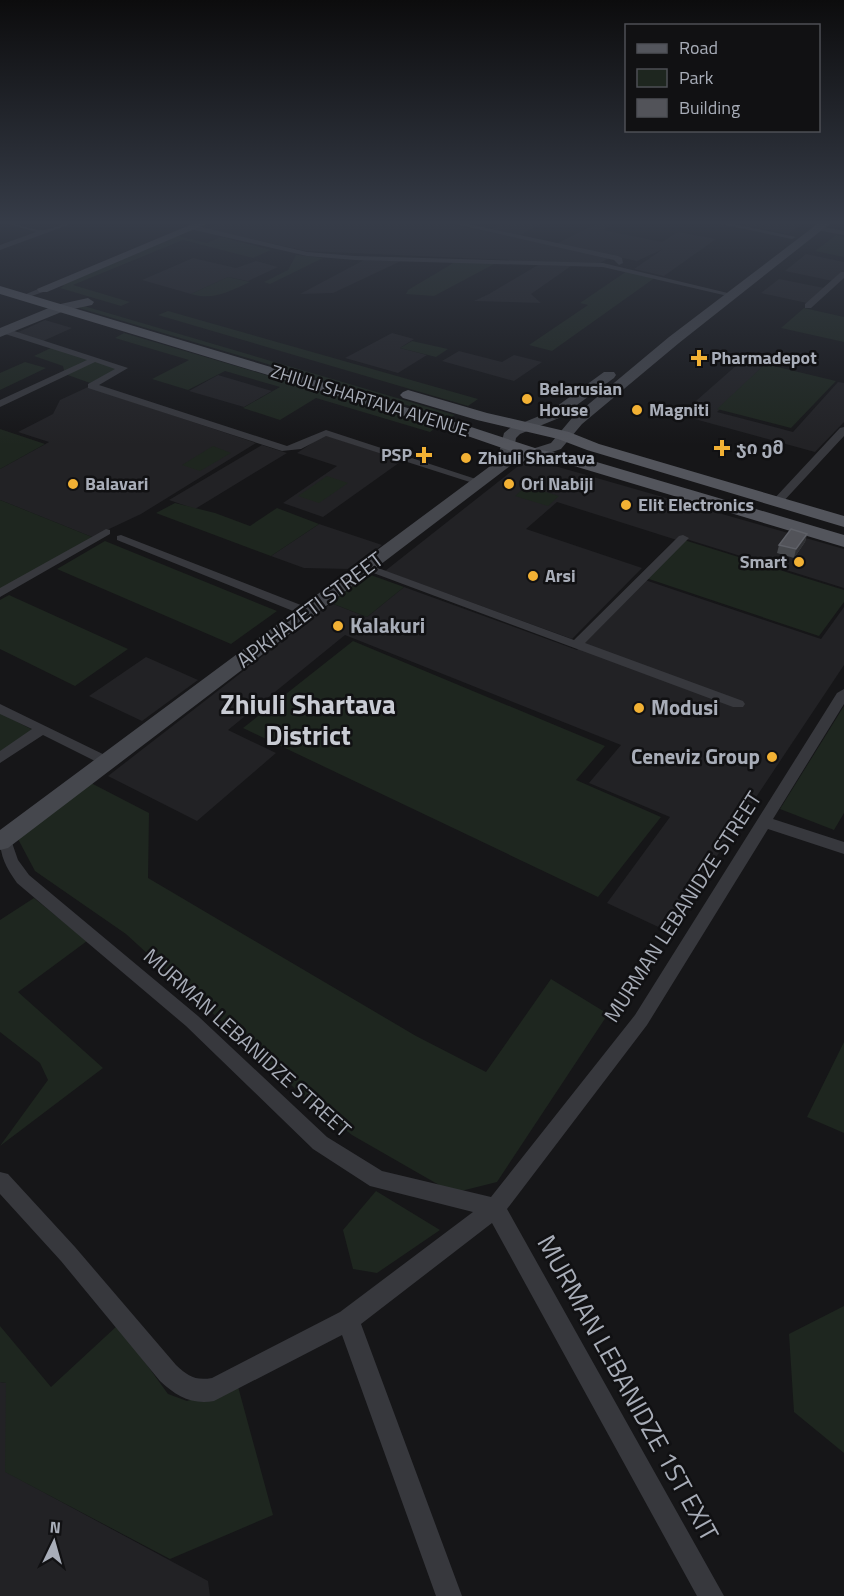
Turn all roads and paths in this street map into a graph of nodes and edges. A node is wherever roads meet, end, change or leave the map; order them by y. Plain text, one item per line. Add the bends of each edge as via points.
1 (55, 296) edge
2 (721, 296) edge
3 (722, 296) edge
4 (819, 296) edge
5 (23, 297) edge
6 (64, 302) junction
7 (808, 306) dead end
8 (2, 332) edge
9 (205, 336) dead end
10 (95, 358) junction
11 (398, 392) dead end
12 (0, 404) edge
13 (577, 421) junction
14 (530, 426) junction
15 (844, 430) edge
16 (563, 435) junction
17 (506, 454) junction
18 (537, 454) junction
19 (618, 454) junction
20 (480, 482) junction
21 (777, 502) junction
22 (844, 522) edge
23 (106, 532) dead end
24 (121, 538) dead end
25 (683, 538) dead end
26 (844, 541) edge
27 (366, 568) junction
28 (0, 593) edge
29 (307, 612) junction
30 (576, 645) junction
31 (844, 693) edge
32 (738, 704) dead end
33 (0, 708) edge
34 (42, 729) junction
35 (0, 758) edge
36 (108, 762) junction
37 (765, 822) junction
38 (2, 841) edge
39 (844, 848) edge
40 (1, 1181) edge
41 (495, 1208) junction
42 (348, 1320) junction
43 (450, 1596) edge
44 (711, 1596) edge

1 - 6 main road, ZHIULI SHARTAVA AVENUE
2 - 14 main road, APKHAZETI STREET via 554,415
3 - 13 main road
4 - 7 street
5 - 6 main road, ZHIULI SHARTAVA AVENUE
6 - 8 main road
6 - 9 main road, ZHIULI SHARTAVA AVENUE via 88,302
6 - 17 main road, ZHIULI SHARTAVA AVENUE via 452,426
8 - 10 street
10 - 12 street
10 - 20 street via 123,368 91,386 286,449 326,433
11 - 14 main road, ZHIULI SHARTAVA AVENUE via 483,417
13 - 16 main road
13 - 19 main road
14 - 16 main road, ZHIULI SHARTAVA AVENUE
14 - 17 main road, APKHAZETI STREET via 510,436
15 - 21 street
16 - 18 main road via 556,446
16 - 19 main road, ZHIULI SHARTAVA AVENUE
17 - 18 main road, ZHIULI SHARTAVA AVENUE
17 - 20 main road, APKHAZETI STREET
18 - 26 main road, ZHIULI SHARTAVA AVENUE via 606,470
19 - 21 main road, ZHIULI SHARTAVA AVENUE
20 - 27 main road, APKHAZETI STREET
21 - 22 main road, ZHIULI SHARTAVA AVENUE
23 - 28 street
24 - 29 street
25 - 30 street
27 - 29 main road, APKHAZETI STREET
27 - 30 street
29 - 36 main road, APKHAZETI STREET
30 - 32 street
31 - 37 street, MURMAN LEBANIDZE STREET
33 - 34 street
34 - 35 street
34 - 36 street
36 - 38 main road, APKHAZETI STREET
37 - 39 street
37 - 41 street, MURMAN LEBANIDZE STREET via 641,1020
38 - 41 street, MURMAN LEBANIDZE STREET via 23,879 192,1021 320,1143 377,1179
40 - 42 street via 168,1373 188,1390 214,1389
41 - 42 street
41 - 44 street, MURMAN LEBANIDZE 1ST EXIT
42 - 43 street

